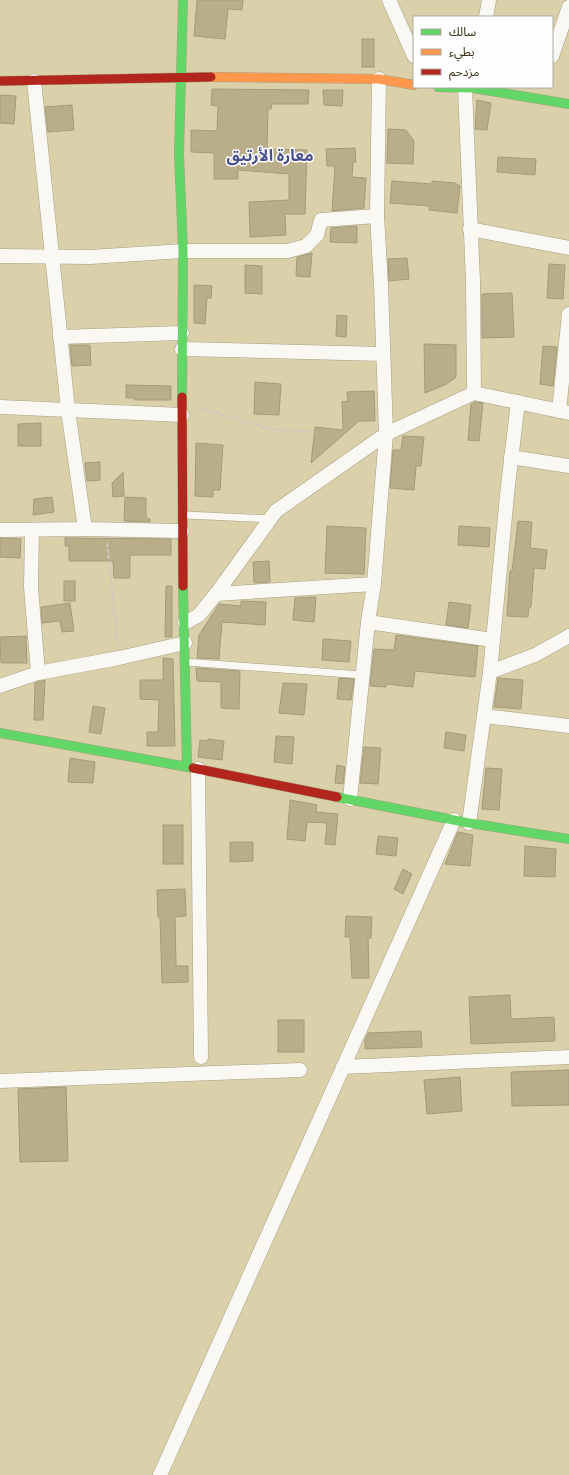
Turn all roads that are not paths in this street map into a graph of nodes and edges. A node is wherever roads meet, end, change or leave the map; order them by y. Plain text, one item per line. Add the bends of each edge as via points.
1 (183, 0) edge
2 (389, 0) edge
3 (489, 0) edge
4 (569, 7) edge
5 (486, 16) edge
6 (553, 53) edge
7 (413, 54) edge
8 (181, 77) junction
9 (379, 79) junction
10 (0, 81) edge
11 (34, 81) junction
12 (413, 84) edge
13 (470, 88) edge
14 (539, 93) edge
15 (569, 104) edge
16 (377, 216) junction
17 (470, 229) junction
18 (569, 248) edge
19 (183, 250) junction
20 (0, 256) edge
21 (52, 256) junction
22 (569, 314) edge
23 (182, 333) junction
24 (60, 337) junction
25 (182, 349) junction
26 (384, 354) junction
27 (474, 393) junction
28 (518, 402) junction
29 (0, 407) edge
30 (182, 408) junction
31 (68, 410) junction
32 (564, 412) edge
33 (386, 434) junction
34 (511, 457) junction
35 (569, 466) edge
36 (184, 515) junction
37 (270, 519) junction
38 (85, 529) junction
39 (0, 530) edge
40 (32, 530) junction
41 (182, 531) junction
42 (374, 584) junction
43 (216, 594) junction
44 (368, 622) junction
45 (185, 623) junction
46 (569, 636) edge
47 (493, 640) junction
48 (185, 643) junction
49 (186, 662) junction
50 (490, 672) junction
51 (38, 673) junction
52 (362, 675) junction
53 (0, 686) edge
54 (484, 716) junction
55 (569, 726) edge
56 (0, 733) edge
57 (193, 768) junction
58 (350, 799) junction
59 (454, 820) junction
60 (469, 823) junction
61 (569, 839) edge
62 (200, 1057) dead end
63 (569, 1057) edge
64 (343, 1067) junction
65 (300, 1070) dead end
66 (0, 1081) edge
67 (160, 1475) edge

1 - 8 street
2 - 7 street
3 - 5 street
4 - 6 street
8 - 9 street
8 - 11 street
8 - 19 street via 179,154
9 - 12 street
9 - 16 street
10 - 11 street
11 - 21 street
13 - 14 street
13 - 17 street
14 - 15 street
16 - 19 street via 321,220 317,235 312,241 306,246 288,251
16 - 26 street
17 - 18 street
17 - 27 street
19 - 21 street via 90,257
19 - 23 street
20 - 21 street
21 - 24 street
22 - 32 street
23 - 24 street
23 - 25 street
24 - 31 street
25 - 26 street
25 - 30 street
26 - 33 street
27 - 28 street
27 - 33 street
28 - 32 street
28 - 34 street
29 - 31 street
30 - 31 street
30 - 36 street
31 - 38 street
33 - 37 street via 276,511
33 - 42 street
34 - 35 street
34 - 47 street
36 - 37 lane
36 - 41 street
37 - 43 street
38 - 40 street
38 - 41 street
39 - 40 street
40 - 51 street via 31,587
41 - 45 street
42 - 43 street
42 - 44 street
43 - 45 street via 199,615
44 - 47 street
44 - 52 street
45 - 48 street
46 - 50 street via 535,655
47 - 50 street
48 - 49 street
48 - 51 street
49 - 52 lane
49 - 57 street
50 - 54 street
51 - 53 street
52 - 58 street
54 - 55 street
54 - 60 street
56 - 57 street
57 - 58 street
57 - 62 street
58 - 59 street
59 - 60 street
59 - 64 street
60 - 61 street
63 - 64 street
64 - 67 street
65 - 66 street

